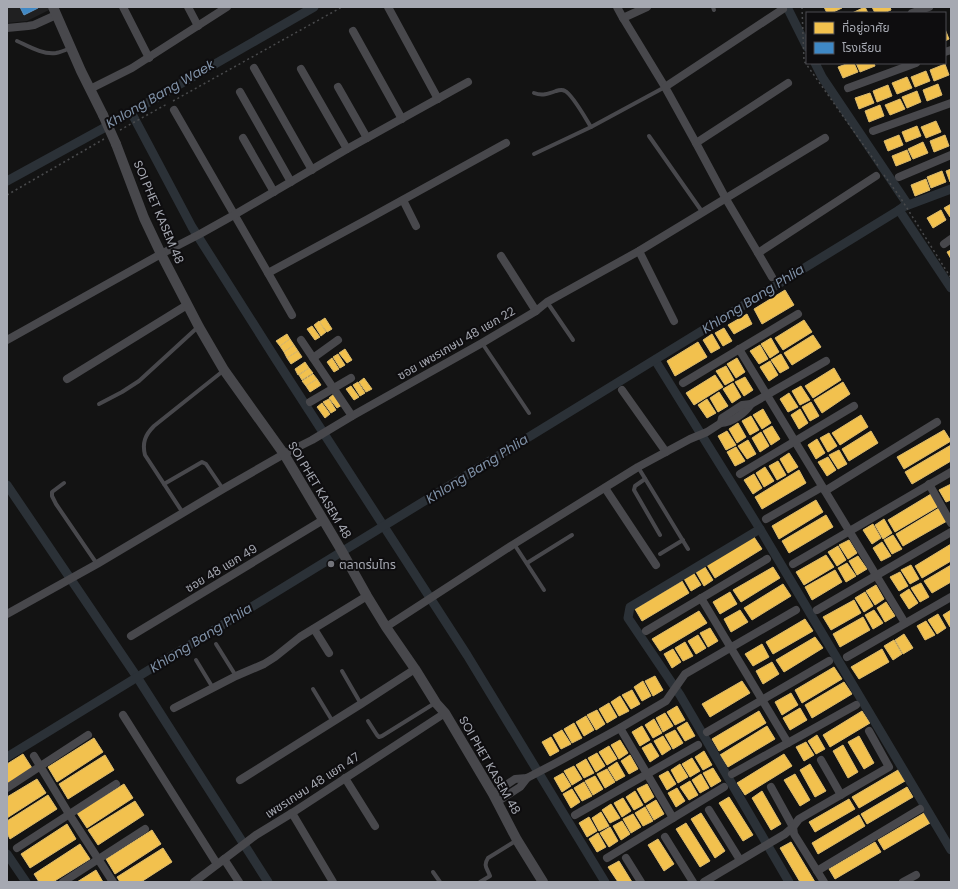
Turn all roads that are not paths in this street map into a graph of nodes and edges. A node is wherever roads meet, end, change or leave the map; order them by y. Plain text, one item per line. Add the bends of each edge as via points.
1 (123, 7) edge
2 (188, 7) edge
3 (227, 7) edge
4 (388, 7) edge
5 (617, 7) edge
6 (647, 7) edge
7 (929, 7) edge
8 (783, 9) dead end
9 (55, 11) edge
10 (915, 12) edge
11 (623, 18) junction
12 (198, 26) junction
13 (7, 28) edge
14 (353, 31) dead end
15 (17, 41) dead end
16 (71, 48) junction
17 (149, 58) junction
18 (913, 64) edge
19 (254, 68) dead end
20 (301, 69) dead end
21 (468, 82) dead end
22 (788, 83) dead end
23 (665, 86) junction
24 (338, 88) dead end
25 (848, 88) dead end
26 (90, 89) junction
27 (240, 92) dead end
28 (534, 93) dead end
29 (438, 99) junction
30 (951, 103) edge
31 (174, 110) dead end
32 (402, 119) junction
33 (591, 127) junction
34 (873, 132) dead end
35 (649, 136) dead end
36 (243, 138) dead end
37 (367, 138) junction
38 (825, 138) dead end
39 (506, 143) dead end
40 (696, 143) junction
41 (347, 149) junction
42 (534, 154) dead end
43 (951, 155) edge
44 (312, 170) junction
45 (876, 176) dead end
46 (899, 177) dead end
47 (291, 182) junction
48 (274, 192) junction
49 (726, 199) junction
50 (403, 200) junction
51 (703, 213) junction
52 (234, 215) junction
53 (416, 226) dead end
54 (639, 251) junction
55 (758, 253) junction
56 (161, 254) junction
57 (501, 256) dead end
58 (268, 273) junction
59 (772, 277) dead end
60 (547, 302) junction
61 (187, 305) junction
62 (536, 311) junction
63 (798, 314) dead end
64 (292, 315) dead end
65 (674, 321) dead end
66 (199, 327) junction
67 (7, 340) edge
68 (301, 340) dead end
69 (338, 340) dead end
70 (573, 340) dead end
71 (482, 343) junction
72 (739, 349) junction
73 (313, 358) junction
74 (826, 361) dead end
75 (224, 370) junction
76 (351, 378) dead end
77 (67, 379) dead end
78 (683, 383) dead end
79 (334, 388) junction
80 (622, 390) dead end
81 (767, 395) junction
82 (310, 402) dead end
83 (99, 404) dead end
84 (854, 406) dead end
85 (529, 413) dead end
86 (352, 416) junction
87 (937, 422) dead end
88 (794, 441) junction
89 (666, 452) junction
90 (284, 454) junction
91 (638, 467) junction
92 (951, 472) edge
93 (740, 474) dead end
94 (645, 479) junction
95 (64, 483) dead end
96 (164, 484) junction
97 (929, 484) junction
98 (605, 488) junction
99 (223, 489) junction
100 (824, 489) junction
101 (183, 513) junction
102 (766, 519) dead end
103 (323, 520) junction
104 (951, 523) edge
105 (849, 531) junction
106 (951, 532) edge
107 (572, 534) dead end
108 (660, 535) dead end
109 (683, 540) junction
110 (514, 544) junction
111 (688, 549) dead end
112 (660, 554) dead end
113 (767, 559) dead end
114 (527, 563) junction
115 (97, 564) junction
116 (792, 564) dead end
117 (656, 565) dead end
118 (876, 576) junction
119 (544, 590) dead end
120 (367, 596) junction
121 (951, 597) edge
122 (701, 598) junction
123 (796, 610) dead end
124 (818, 610) dead end
125 (7, 614) edge
126 (905, 623) junction
127 (386, 627) junction
128 (314, 629) junction
129 (646, 631) dead end
130 (132, 636) dead end
131 (216, 644) dead end
132 (730, 648) junction
133 (329, 653) dead end
134 (847, 657) dead end
135 (196, 660) dead end
136 (829, 661) dead end
137 (415, 669) junction
138 (342, 671) dead end
139 (236, 676) junction
140 (214, 688) junction
141 (313, 689) dead end
142 (762, 700) junction
143 (436, 703) junction
144 (361, 704) junction
145 (856, 705) dead end
146 (174, 708) dead end
147 (445, 713) junction
148 (123, 715) dead end
149 (368, 721) dead end
150 (333, 722) junction
151 (620, 728) junction
152 (707, 732) dead end
153 (869, 732) dead end
154 (88, 735) dead end
155 (788, 743) junction
156 (698, 745) dead end
157 (34, 756) dead end
158 (820, 760) dead end
159 (40, 767) junction
160 (647, 774) junction
161 (732, 774) dead end
162 (345, 778) junction
163 (240, 780) dead end
164 (116, 784) dead end
165 (724, 787) dead end
166 (771, 787) dead end
167 (7, 788) edge
168 (841, 795) junction
169 (495, 798) junction
170 (920, 809) dead end
171 (709, 810) dead end
172 (292, 813) junction
173 (69, 814) junction
174 (575, 815) dead end
175 (673, 818) junction
176 (375, 826) dead end
177 (793, 827) junction
178 (145, 828) dead end
179 (665, 837) dead end
180 (517, 840) junction
181 (18, 848) dead end
182 (607, 858) dead end
183 (626, 858) dead end
184 (98, 859) junction
185 (224, 859) junction
186 (740, 860) junction
187 (217, 864) junction
188 (817, 871) junction
189 (433, 872) dead end
190 (916, 875) dead end
191 (64, 882) edge
192 (113, 882) edge
193 (194, 882) edge
194 (239, 882) edge
195 (333, 882) edge
196 (440, 882) edge
197 (480, 882) edge
198 (543, 882) edge
199 (641, 882) edge
200 (693, 882) edge
201 (704, 882) edge
202 (824, 882) edge
203 (903, 882) edge

1 - 17 street
2 - 12 street
3 - 12 street
4 - 29 street
5 - 11 street
6 - 11 street
7 - 10 street
8 - 23 street
9 - 13 street via 34,25
9 - 16 street, SOI PHET KASEM 48
11 - 23 street
12 - 17 street
14 - 32 street
15 - 16 lane via 45,52 57,53
16 - 26 street, SOI PHET KASEM 48
17 - 26 street
18 - 25 street
19 - 44 street
20 - 41 street
21 - 29 street
22 - 40 street
23 - 33 lane
23 - 40 street
24 - 37 street
26 - 56 street, SOI PHET KASEM 48, bridge via 116,144 144,218
27 - 47 street
28 - 33 lane via 545,95 558,90 566,91
29 - 32 street
30 - 34 street
31 - 52 street
32 - 37 street
33 - 42 lane
35 - 51 lane
36 - 48 street
37 - 41 street
38 - 49 street, ซอย เพชรเกษม 48 แยก 22
39 - 50 street
40 - 49 street
41 - 44 street
43 - 46 street
44 - 47 street
45 - 55 street
47 - 48 street
48 - 52 street
49 - 51 street, ซอย เพชรเกษม 48 แยก 22
49 - 55 street
50 - 53 street
50 - 58 street
51 - 54 street, ซอย เพชรเกษม 48 แยก 22
52 - 56 street
52 - 58 street
54 - 60 street, ซอย เพชรเกษม 48 แยก 22
54 - 65 street
55 - 59 street
56 - 61 street, SOI PHET KASEM 48
56 - 67 street
57 - 62 street
58 - 64 street
60 - 62 street, ซอย เพชรเกษม 48 แยก 22
60 - 70 lane
61 - 66 street, SOI PHET KASEM 48
61 - 77 street
62 - 71 street, ซอย เพชรเกษม 48 แยก 22
63 - 72 street
66 - 75 street, SOI PHET KASEM 48
66 - 83 lane via 139,381
68 - 73 street
69 - 73 street
71 - 85 lane
71 - 86 street, ซอย เพชรเกษม 48 แยก 22
72 - 78 street
72 - 81 street
73 - 79 street
74 - 81 street
75 - 90 street, SOI PHET KASEM 48
75 - 96 lane via 154,426 146,436 145,455
76 - 79 street
79 - 82 street
79 - 86 street
80 - 89 street
81 - 88 street
81 - 89 street via 751,404 742,405 707,432
84 - 88 street
86 - 90 street, ซอย เพชรเกษม 48 แยก 22
87 - 100 street
88 - 93 street
88 - 100 street
89 - 91 street
90 - 99 street, ซอย เพชรเกษม 48 แยก 22
90 - 103 street, SOI PHET KASEM 48
91 - 94 lane
91 - 98 street
92 - 97 street
94 - 108 lane via 635,486 634,490
94 - 109 lane
95 - 115 lane via 52,492 52,496
96 - 99 lane via 202,462
96 - 101 lane
97 - 104 street
97 - 105 street
98 - 110 street
98 - 117 street
99 - 101 street, ซอย เพชรเกษม 48 แยก 22
100 - 102 street
100 - 105 street
101 - 115 street, ซอย เพชรเกษม 48 แยก 22
103 - 120 street, SOI PHET KASEM 48
103 - 130 street, ซอย 48 แยก 49
105 - 116 street
105 - 118 street
106 - 118 street
107 - 114 lane
109 - 111 lane
109 - 112 lane
110 - 114 lane
110 - 127 street
113 - 122 street
114 - 119 lane
115 - 125 street, ซอย เพชรเกษม 48 แยก 22
118 - 124 street
118 - 126 street
120 - 127 street, SOI PHET KASEM 48
120 - 128 street
121 - 126 street
122 - 129 street
122 - 132 street
123 - 132 street
126 - 134 street
127 - 137 street, SOI PHET KASEM 48
128 - 133 street
128 - 139 street via 264,664
131 - 139 lane
132 - 142 street
132 - 151 street via 685,674 666,701
135 - 140 lane
136 - 142 street
137 - 143 street, SOI PHET KASEM 48
137 - 144 street
138 - 144 lane
139 - 140 street
140 - 146 street
141 - 150 lane
142 - 152 street
142 - 155 street
143 - 147 street, SOI PHET KASEM 48
143 - 149 lane via 379,737
144 - 150 street
145 - 155 street
147 - 162 street, เพชรเกษม 48 แยก 47
147 - 169 street, SOI PHET KASEM 48
148 - 187 street
150 - 163 street
151 - 160 street
151 - 169 street via 527,778 516,780
153 - 168 street via 889,767
154 - 159 street
155 - 161 street
156 - 160 street
157 - 159 street
158 - 168 street
159 - 167 street
159 - 173 street
160 - 174 street
160 - 175 street
162 - 172 street, เพชรเกษม 48 แยก 47
162 - 176 street
164 - 173 street
165 - 175 street
166 - 177 street
168 - 177 street via 799,819
169 - 180 street, SOI PHET KASEM 48
170 - 188 street
171 - 186 street
172 - 185 street, เพชรเกษม 48 แยก 47
172 - 195 street
173 - 181 street
173 - 184 street
175 - 182 street
177 - 186 street
177 - 188 street via 794,834
178 - 184 street
179 - 200 street
180 - 197 lane via 488,858 485,866 490,876
180 - 198 street, SOI PHET KASEM 48
183 - 199 street
184 - 191 street
184 - 192 street
185 - 187 street, เพชรเกษม 48 แยก 47
185 - 194 street
186 - 201 street
187 - 193 street, เพชรเกษม 48 แยก 47
188 - 202 street
189 - 196 lane
190 - 203 street

